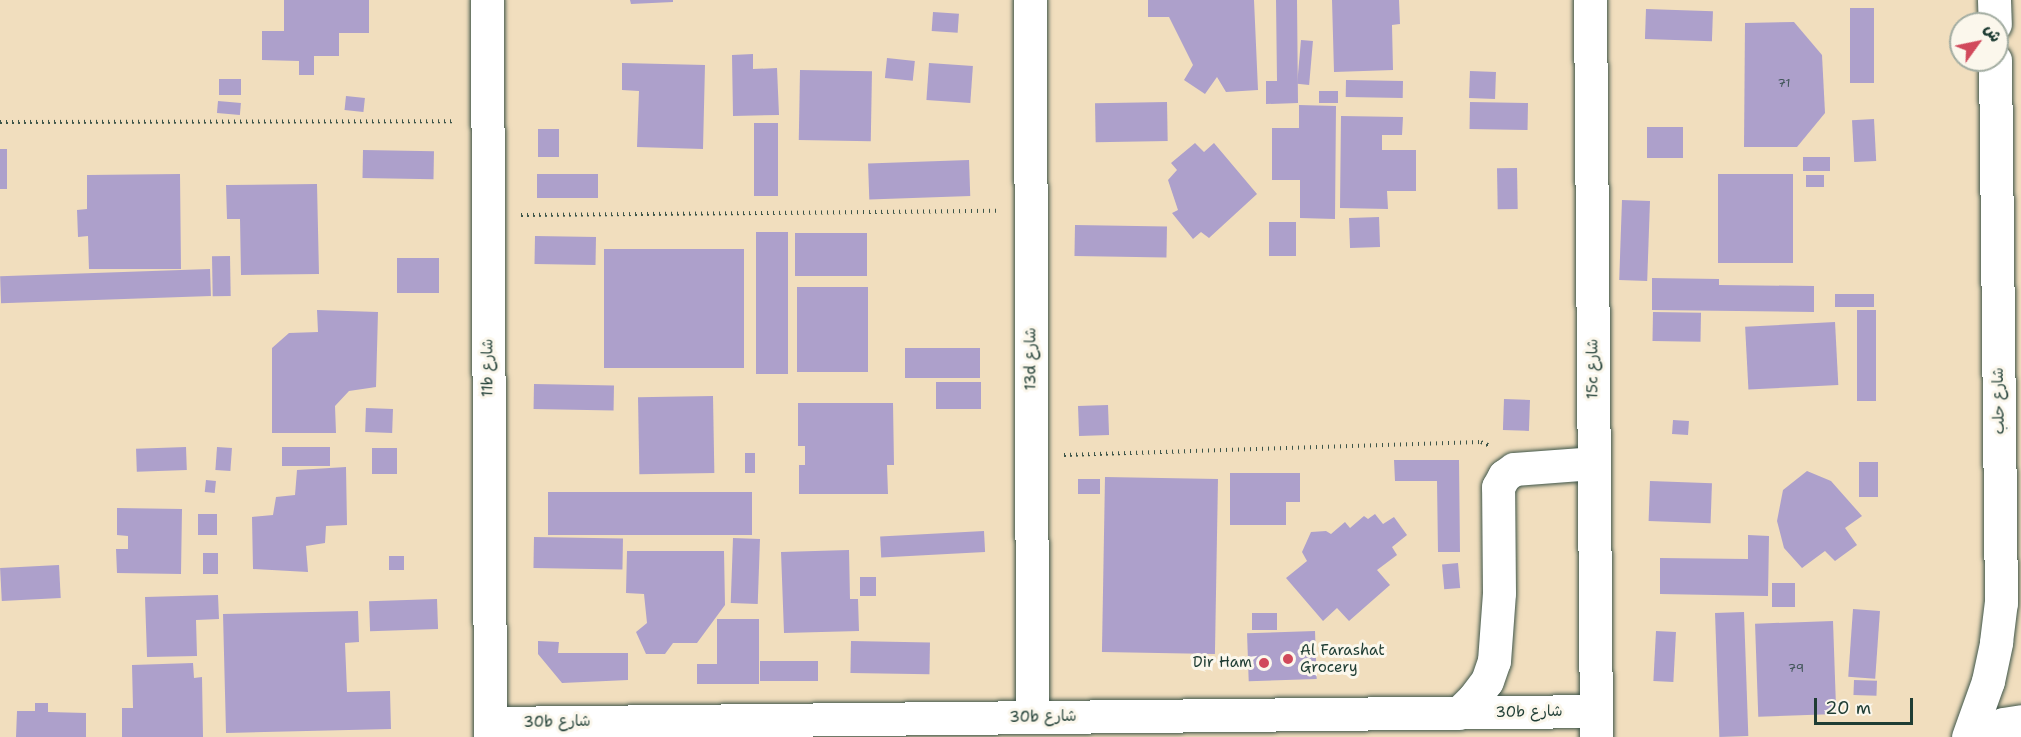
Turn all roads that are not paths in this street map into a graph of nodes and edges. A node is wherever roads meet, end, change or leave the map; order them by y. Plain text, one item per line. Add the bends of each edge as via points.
1 (487, 0) edge
2 (1030, 0) edge
3 (1590, 0) edge
4 (1995, 72) edge
5 (1593, 463) junction
6 (1459, 713) junction
7 (1032, 717) junction
8 (2021, 721) edge
9 (1595, 724) edge
10 (490, 730) edge
11 (1968, 737) edge
12 (1979, 737) edge

1 - 10 street, 11b شارع
2 - 7 street, 13d شارع
3 - 5 street, 15c شارع
4 - 11 street, شارع حلب via 2001,603 1988,681
5 - 6 street via 1514,469 1498,487 1499,593 1494,661 1487,681
5 - 9 street, 15c شارع
6 - 7 street, 30b شارع
6 - 9 street, 30b شارع
7 - 10 street, 30b شارع
8 - 12 street via 2003,724

